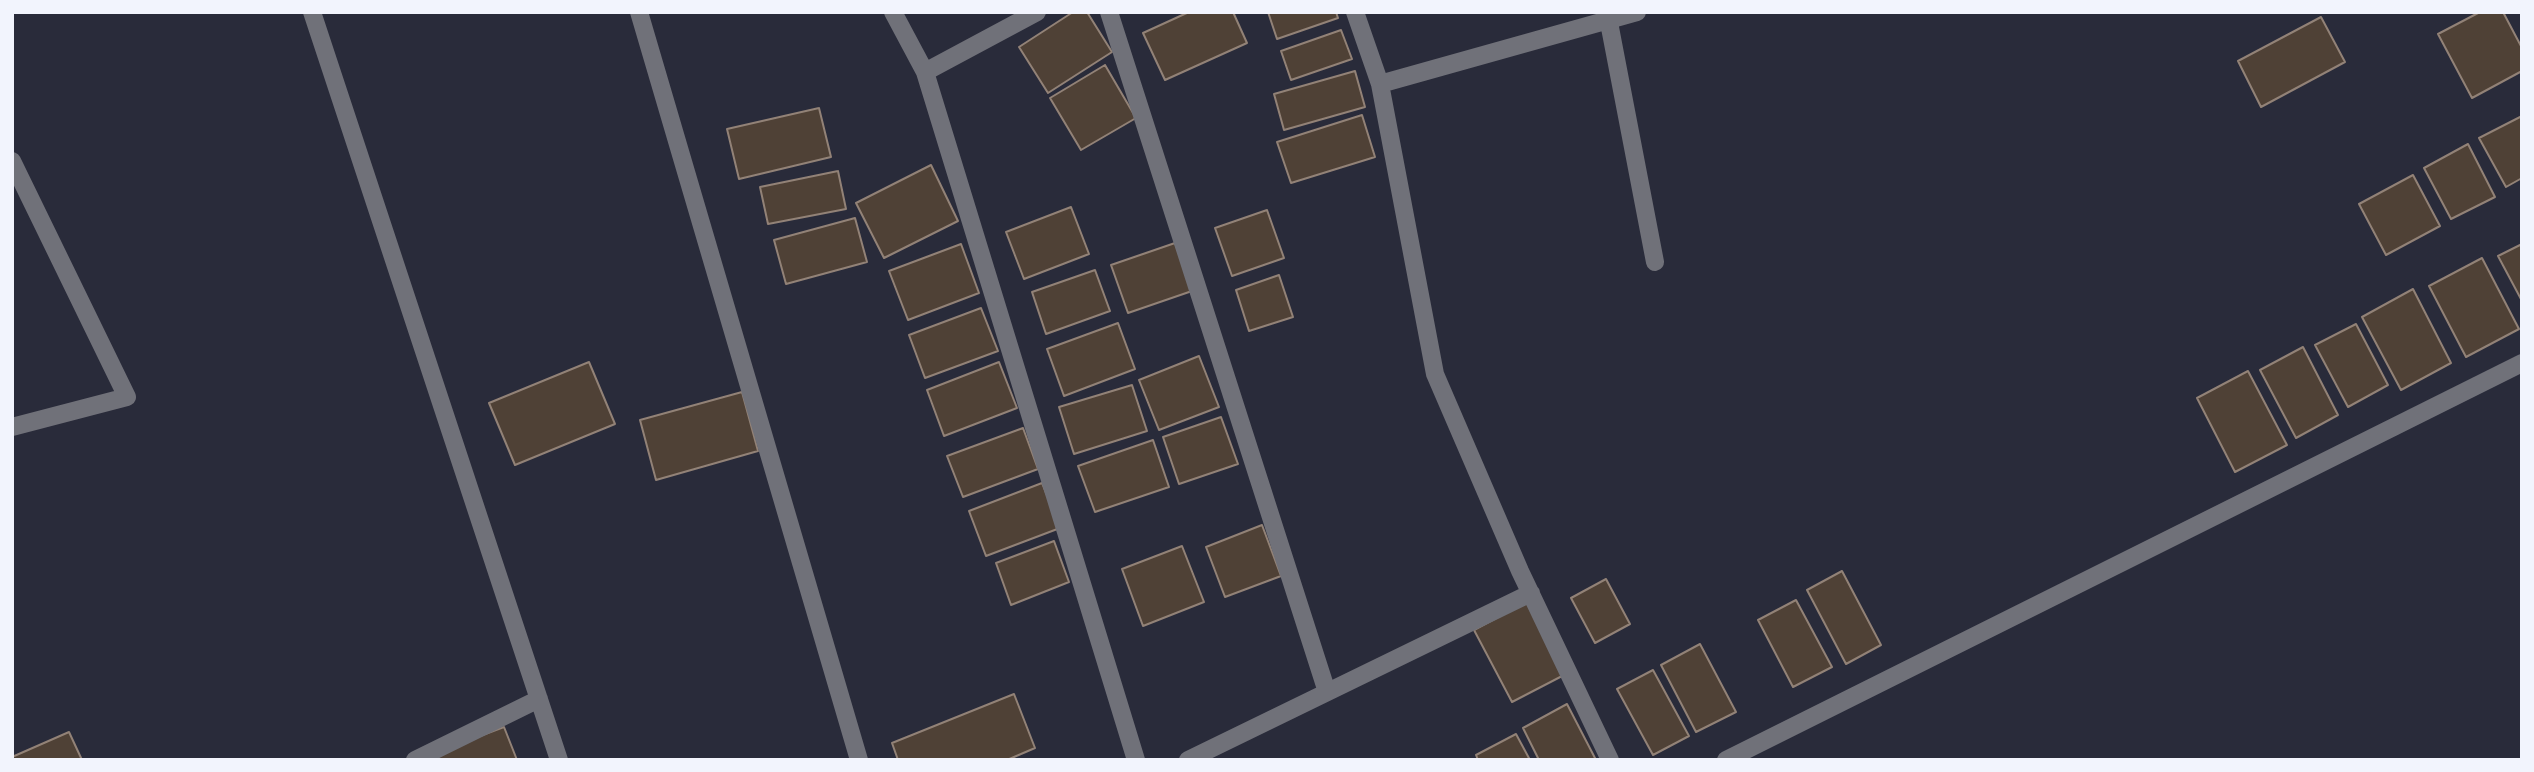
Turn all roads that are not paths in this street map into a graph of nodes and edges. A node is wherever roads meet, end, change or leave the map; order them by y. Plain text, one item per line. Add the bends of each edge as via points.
1 (312, 12) edge
2 (639, 12) edge
3 (893, 12) edge
4 (1037, 12) edge
5 (1109, 12) edge
6 (1355, 12) edge
7 (1637, 12) edge
8 (1607, 16) edge
9 (925, 72) junction
10 (1380, 84) junction
11 (12, 161) edge
12 (1655, 262) dead end
13 (2522, 363) edge
14 (12, 427) edge
15 (1531, 593) junction
16 (1327, 692) junction
17 (539, 699) junction
18 (415, 760) edge
19 (559, 760) edge
20 (859, 760) edge
21 (1136, 760) edge
22 (1188, 760) edge
23 (1611, 760) edge
24 (1726, 760) edge

1 - 17 street
2 - 20 street
3 - 9 street
4 - 9 street
5 - 16 street
6 - 10 street
7 - 8 street
8 - 10 street
8 - 12 street
9 - 21 street
10 - 15 street via 1435,374
11 - 14 street via 127,397
13 - 24 street
15 - 16 street
15 - 23 street
16 - 22 street
17 - 18 street
17 - 19 street

